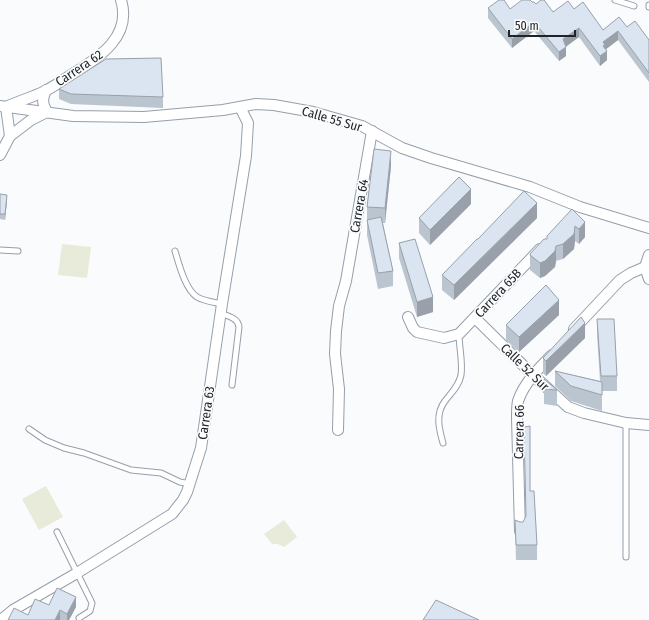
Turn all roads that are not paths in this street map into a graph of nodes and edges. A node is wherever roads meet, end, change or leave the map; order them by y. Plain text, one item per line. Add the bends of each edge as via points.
1 (121, 0) edge
2 (615, 0) edge
3 (634, 6) dead end
4 (46, 90) junction
5 (3, 106) edge
6 (240, 107) junction
7 (47, 112) junction
8 (372, 131) junction
9 (10, 136) junction
10 (0, 155) edge
11 (649, 228) edge
12 (546, 242) edge
13 (0, 250) edge
14 (18, 251) dead end
15 (175, 251) dead end
16 (649, 255) edge
17 (646, 267) junction
18 (649, 279) edge
19 (221, 308) junction
20 (408, 317) dead end
21 (475, 318) junction
22 (459, 334) junction
23 (569, 335) edge
24 (559, 346) edge
25 (533, 375) junction
26 (232, 385) dead end
27 (626, 423) junction
28 (649, 425) edge
29 (29, 429) dead end
30 (338, 430) dead end
31 (443, 444) dead end
32 (190, 484) junction
33 (520, 531) edge
34 (57, 532) dead end
35 (626, 557) dead end
36 (77, 573) junction
37 (79, 618) dead end
38 (1, 620) edge

1 - 4 street, Carrera 62 via 121,26 110,46 99,58
2 - 3 lane
4 - 5 street, Carrera 62
4 - 7 street, Carrera 62 via 42,98
5 - 7 street, Calle 55 Sur
5 - 9 street
6 - 7 street, Calle 55 Sur via 144,117 73,116
6 - 8 street, Calle 55 Sur via 274,104 338,118
6 - 19 street, Carrera 63 via 248,123 248,136
7 - 9 street
8 - 11 street, Calle 55 Sur via 402,148 530,187 577,210
8 - 30 street, Carrera 64 via 336,331
9 - 10 street
12 - 21 street, Carrera 65B
13 - 14 lane
15 - 19 lane via 181,271 196,296
16 - 17 street
17 - 18 street
17 - 23 street via 620,280
19 - 26 lane via 239,323
19 - 32 street, Carrera 63 via 201,448
20 - 22 street via 417,332 444,338
21 - 22 street, Carrera 65B
21 - 25 street, Calle 52 Sur
22 - 31 lane via 461,375 444,402 438,419
24 - 25 street, Carrera 66
25 - 27 street, Calle 52 Sur via 568,407
25 - 33 street, Carrera 66 via 518,401 516,417
27 - 28 street, Calle 52 Sur
27 - 35 lane
29 - 32 lane via 45,440 64,448 131,470 161,472
32 - 36 street, Carrera 63 via 183,500 172,514
34 - 36 lane
36 - 37 lane via 92,603 90,611
36 - 38 street, Carrera 63 via 13,610

